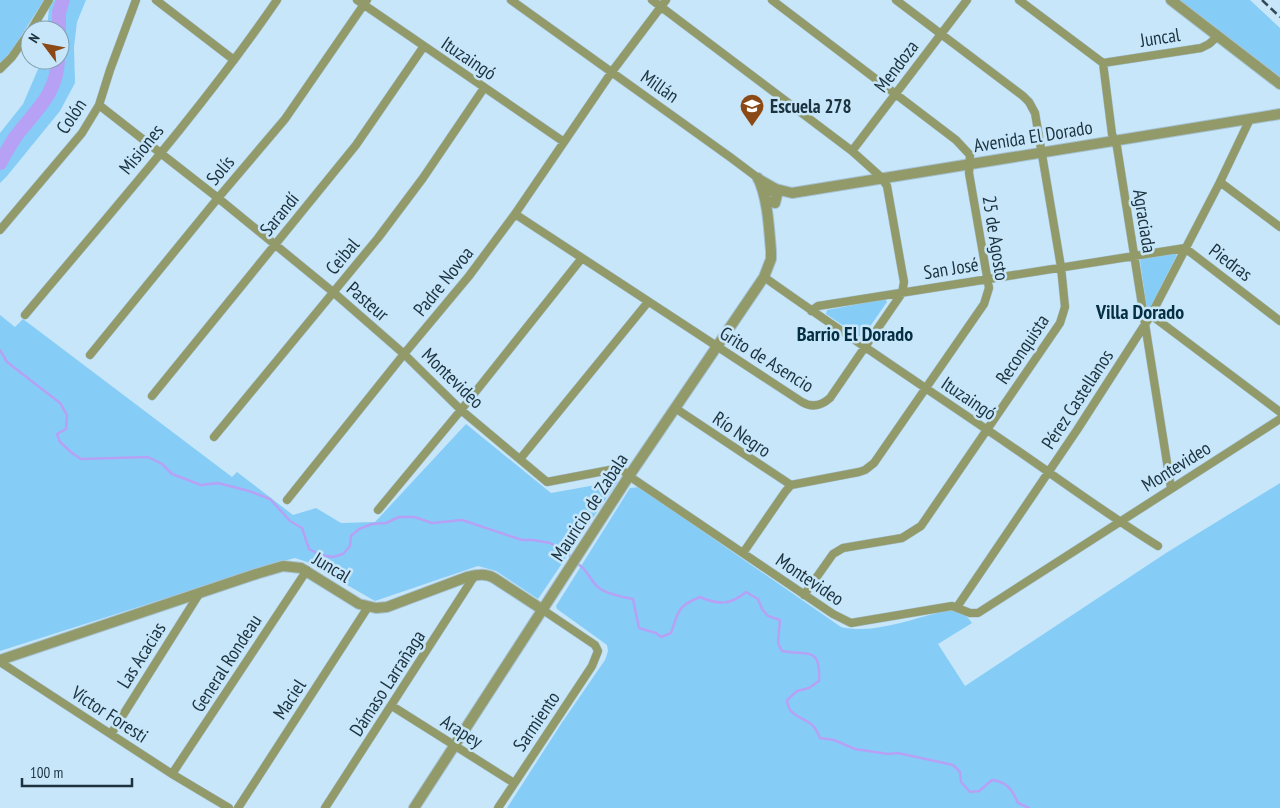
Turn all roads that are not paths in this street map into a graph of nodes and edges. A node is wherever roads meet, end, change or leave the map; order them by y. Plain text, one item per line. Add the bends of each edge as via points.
1 (49, 0) edge
2 (136, 0) edge
3 (156, 0) edge
4 (277, 0) edge
5 (511, 0) edge
6 (652, 0) edge
7 (666, 0) edge
8 (772, 0) edge
9 (896, 0) edge
10 (967, 0) edge
11 (1019, 0) edge
12 (1171, 0) edge
13 (363, 2) edge
14 (661, 7) junction
15 (37, 20) edge
16 (941, 34) junction
17 (1218, 36) junction
18 (20, 45) edge
19 (424, 46) junction
20 (234, 60) junction
21 (1103, 63) junction
22 (0, 69) edge
23 (611, 73) junction
24 (1280, 84) edge
25 (484, 88) junction
26 (896, 93) junction
27 (99, 105) junction
28 (1280, 114) edge
29 (1250, 119) junction
30 (1115, 141) junction
31 (564, 142) junction
32 (852, 151) junction
33 (160, 152) junction
34 (1042, 152) junction
35 (969, 163) junction
36 (881, 177) junction
37 (758, 178) junction
38 (1220, 182) junction
39 (776, 189) junction
40 (792, 192) junction
41 (218, 198) junction
42 (768, 200) junction
43 (515, 214) junction
44 (1280, 227) edge
45 (0, 230) edge
46 (275, 245) junction
47 (1185, 248) junction
48 (1134, 256) junction
49 (582, 258) junction
50 (1061, 267) junction
51 (764, 277) junction
52 (988, 278) junction
53 (333, 292) junction
54 (902, 292) junction
55 (648, 302) junction
56 (811, 311) junction
57 (25, 314) dead end
58 (1151, 315) junction
59 (1280, 320) edge
60 (1145, 325) junction
61 (716, 347) junction
62 (864, 347) junction
63 (404, 354) junction
64 (90, 355) dead end
65 (925, 388) junction
66 (152, 396) dead end
67 (675, 408) junction
68 (461, 410) junction
69 (1280, 412) edge
70 (1280, 419) edge
71 (987, 430) junction
72 (214, 437) dead end
73 (520, 459) junction
74 (1048, 471) junction
75 (629, 476) junction
76 (791, 485) junction
77 (1172, 488) junction
78 (287, 500) dead end
79 (378, 510) dead end
80 (1119, 522) junction
81 (1158, 546) dead end
82 (743, 553) junction
83 (307, 570) junction
84 (475, 575) junction
85 (200, 594) junction
86 (804, 595) junction
87 (368, 607) junction
88 (957, 607) junction
89 (543, 610) junction
90 (0, 661) edge
91 (392, 706) junction
92 (111, 734) junction
93 (455, 746) junction
94 (172, 774) junction
95 (514, 783) junction
96 (229, 808) edge
97 (238, 808) edge
98 (325, 808) edge
99 (414, 808) edge
100 (498, 808) edge

1 - 15 street
2 - 27 street, Colón
3 - 20 street
4 - 20 street, Misiones
5 - 23 street, Millán
6 - 14 street
7 - 14 street
8 - 26 street, 25 de Agosto
9 - 16 street, Reconquista
10 - 16 street, Mendoza
11 - 21 street
12 - 17 street
13 - 19 street, Ituzaingó
13 - 41 street, Solís via 285,119
14 - 23 street
14 - 32 street
16 - 26 street, Mendoza
16 - 34 street, Reconquista via 1029,102 1035,113
17 - 21 street, Juncal via 1201,48
17 - 24 street
18 - 22 street
19 - 25 street, Ituzaingó
19 - 46 street, Sarandí via 356,145
20 - 33 street, Misiones
21 - 30 street, Agraciada
23 - 31 street, Padre Novoa
23 - 37 street, Millán
25 - 31 street, Ituzaingó
25 - 53 street, Ceibal via 401,208
26 - 32 street, Mendoza
26 - 35 street, 25 de Agosto via 962,145 970,155
27 - 33 street, Pasteur
27 - 45 street, Colón via 82,133
28 - 29 street, Avenida El Dorado
29 - 30 street, Avenida El Dorado
29 - 38 street, Pérez Castellanos
30 - 34 street, Avenida El Dorado
30 - 48 street, Agraciada
31 - 43 street, Padre Novoa
32 - 36 street
33 - 41 street, Pasteur
33 - 57 street, Misiones
34 - 35 street, Avenida El Dorado
34 - 50 street, Reconquista
35 - 36 street, Avenida El Dorado
35 - 52 street, 25 de Agosto
36 - 40 street, Avenida El Dorado
36 - 54 street via 889,196 904,282
37 - 39 street, Millán
37 - 42 street, Mauricio de Zabala
38 - 44 street
38 - 47 street, Pérez Castellanos
39 - 40 street, Millán
39 - 42 street via 777,195
40 - 42 street
41 - 46 street, Pasteur
41 - 64 street, Solís
42 - 51 street, Mauricio de Zabala via 771,259
43 - 49 street, Grito de Asencio
43 - 63 street, Padre Novoa
46 - 53 street, Pasteur
46 - 66 street, Sarandí
47 - 48 street, San José
47 - 58 street, Pérez Castellanos
47 - 59 street, Piedras
48 - 50 street, San José
48 - 60 street, Agraciada
49 - 55 street, Grito de Asencio
49 - 68 street
50 - 52 street, San José
50 - 71 street, Reconquista via 1066,300 1063,318
51 - 56 street, Ituzaingó
51 - 61 street, Mauricio de Zabala
52 - 54 street, San José
52 - 65 street, 25 de Agosto via 989,288 984,304
53 - 63 street, Pasteur
53 - 72 street, Ceibal
54 - 56 street, San José via 818,306
54 - 62 street, Grito de Asencio
55 - 61 street, Grito de Asencio
55 - 73 street
56 - 62 street, Ituzaingó
58 - 60 street, Pérez Castellanos
58 - 69 street
60 - 74 street, Pérez Castellanos
60 - 77 street, Agraciada
61 - 62 street, Grito de Asencio via 802,402 815,406 830,398
61 - 67 street, Mauricio de Zabala
62 - 65 street, Ituzaingó
63 - 68 street, Montevideo
63 - 78 street, Padre Novoa
65 - 71 street, Ituzaingó
65 - 76 street, 25 de Agosto via 871,466 859,472
67 - 75 street, Mauricio de Zabala
67 - 76 street, Río Negro
68 - 73 street, Montevideo
68 - 79 street
70 - 77 street, Montevideo
71 - 74 street, Ituzaingó
71 - 86 street, Reconquista via 921,526 902,538 843,548 833,554
73 - 75 street, Montevideo via 547,482 620,468
74 - 80 street, Ituzaingó
74 - 88 street, Pérez Castellanos
75 - 82 street, Montevideo
75 - 89 street, Mauricio de Zabala
76 - 82 street
77 - 80 street, Montevideo
80 - 81 street, Ituzaingó
80 - 88 street, Montevideo via 978,613
82 - 86 street, Montevideo
83 - 85 street, Juncal via 283,566
83 - 87 street, Juncal
83 - 94 street, General Rondeau
84 - 87 street via 387,607
84 - 89 street via 488,575
84 - 91 street, Dámaso Larrañaga
85 - 90 street, Juncal
85 - 92 street, Las Acacias
86 - 88 street, Montevideo via 851,623
87 - 97 street, Maciel
89 - 93 street, Mauricio de Zabala
89 - 95 street, Sarmiento via 595,645 598,651 592,666
90 - 92 street, Víctor Foresti
91 - 93 street, Arapey
91 - 98 street, Dámaso Larrañaga
92 - 94 street, Víctor Foresti
93 - 95 street, Arapey
93 - 99 street, Mauricio de Zabala
94 - 96 street, Víctor Foresti
95 - 100 street, Sarmiento

